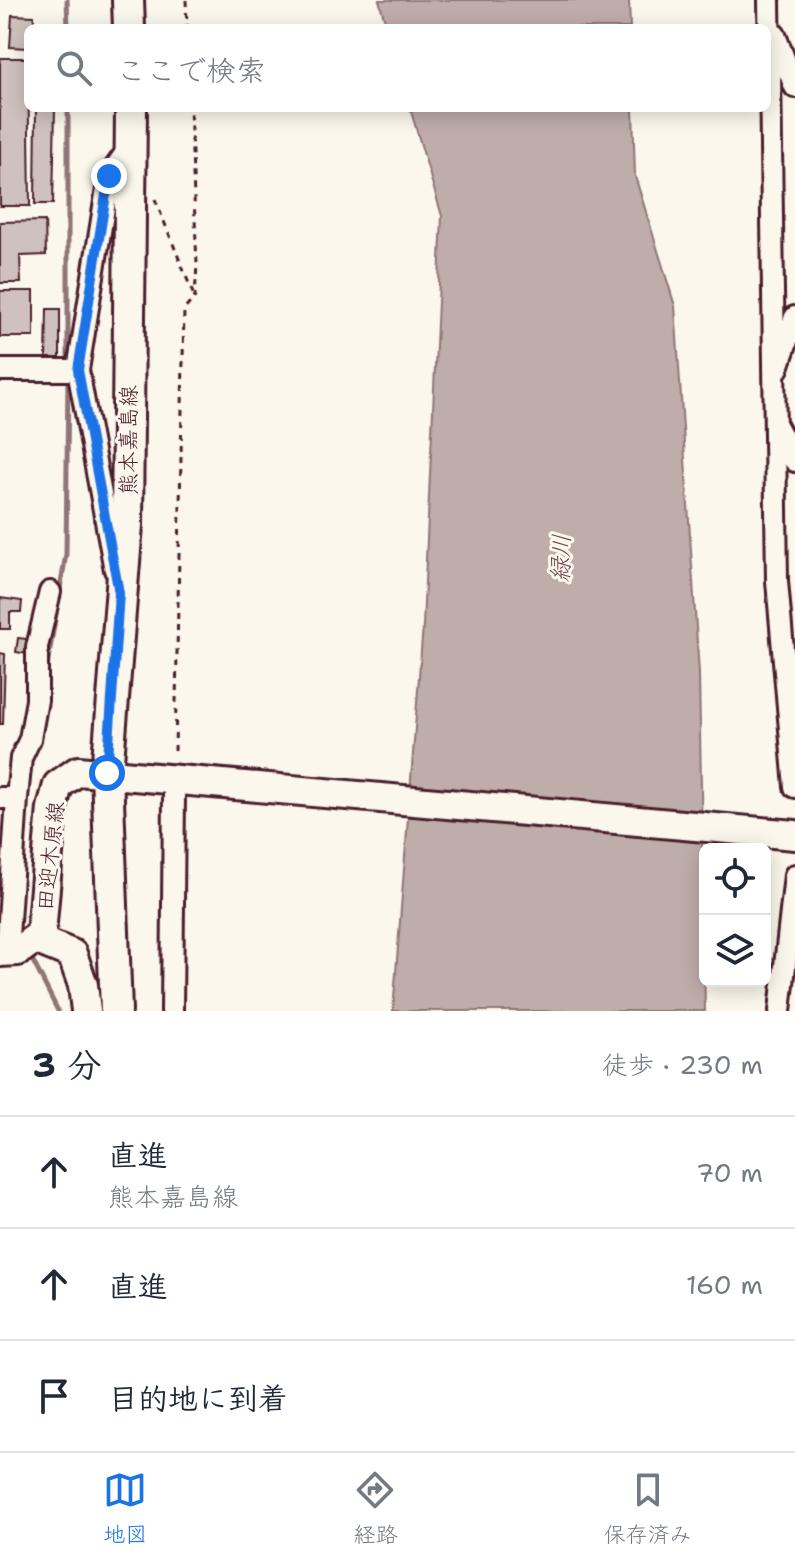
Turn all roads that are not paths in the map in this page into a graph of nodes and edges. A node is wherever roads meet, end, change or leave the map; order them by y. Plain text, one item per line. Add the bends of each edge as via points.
1 (128, 0) edge
2 (769, 10) edge
3 (129, 24) edge
4 (795, 87) edge
5 (131, 112) edge
6 (770, 112) edge
7 (132, 144) junction
8 (795, 317) edge
9 (0, 370) edge
10 (78, 370) junction
11 (773, 383) junction
12 (775, 423) junction
13 (795, 461) edge
14 (50, 592) dead end
15 (119, 593) junction
16 (118, 773) junction
17 (795, 787) edge
18 (174, 794) dead end
19 (9, 798) edge
20 (795, 835) edge
21 (795, 875) edge
22 (15, 948) edge
23 (86, 1011) edge
24 (116, 1011) edge
25 (172, 1011) edge
26 (780, 1011) edge

1 - 3 main road
2 - 4 street
5 - 7 main road, 熊本嘉島線
6 - 11 street
7 - 10 street via 109,176
7 - 15 main road, 熊本嘉島線 via 127,525
8 - 11 street
9 - 10 street
10 - 15 street
11 - 12 street
12 - 13 street
12 - 17 street via 777,581
14 - 19 street via 37,647 37,700 30,739
15 - 16 main road, 熊本嘉島線
16 - 20 street, 田迎木原線
16 - 22 street, 田迎木原線 via 78,771 58,785 41,934
16 - 24 main road, 熊本嘉島線
18 - 25 street
19 - 22 street
21 - 26 street
22 - 23 street via 72,954

